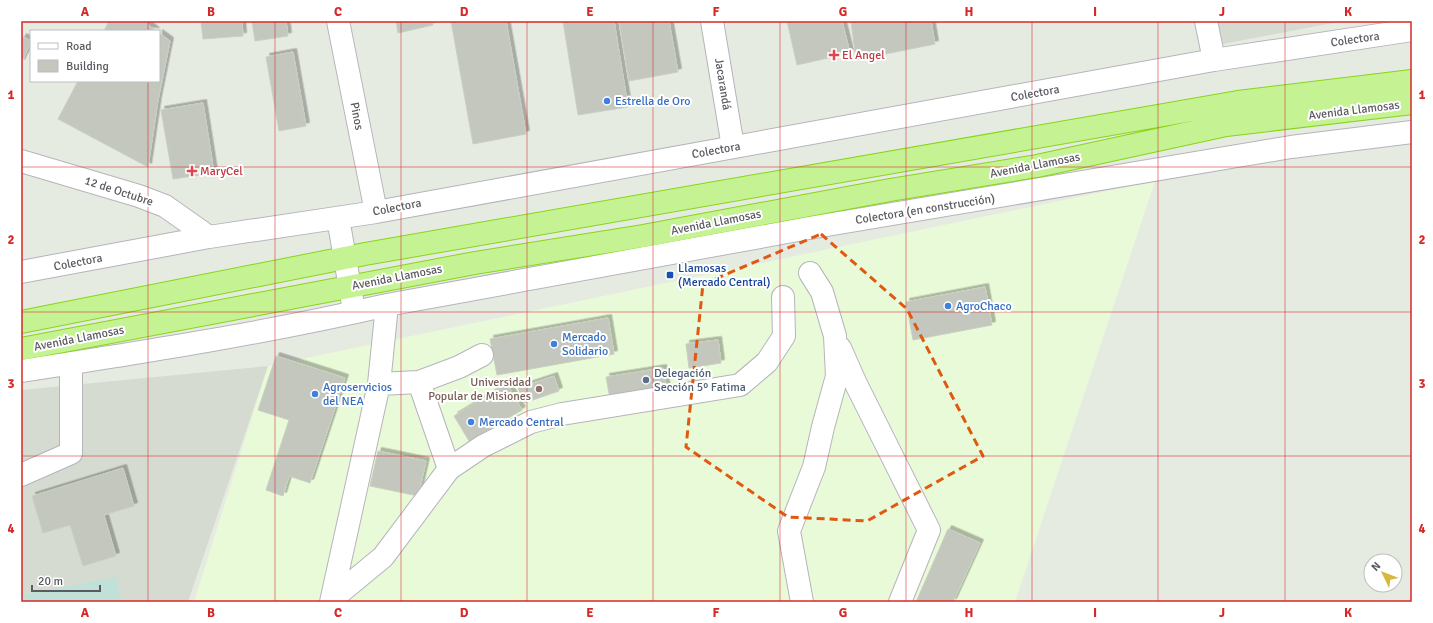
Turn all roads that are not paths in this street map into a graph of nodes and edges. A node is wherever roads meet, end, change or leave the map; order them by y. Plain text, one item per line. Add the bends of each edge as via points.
1 (338, 21) edge
2 (712, 21) edge
3 (1206, 21) edge
4 (1412, 30) edge
5 (1214, 60) junction
6 (1412, 81) edge
7 (1412, 103) edge
8 (1412, 132) edge
9 (733, 147) junction
10 (21, 161) edge
11 (1037, 166) junction
12 (1042, 190) junction
13 (806, 205) junction
14 (376, 212) junction
15 (338, 218) junction
16 (809, 228) junction
17 (209, 237) junction
18 (345, 258) junction
19 (21, 272) edge
20 (810, 274) dead end
21 (350, 286) junction
22 (783, 297) dead end
23 (387, 305) junction
24 (354, 312) junction
25 (21, 322) edge
26 (835, 336) junction
27 (21, 349) edge
28 (482, 355) dead end
29 (71, 363) junction
30 (21, 371) edge
31 (419, 382) junction
32 (379, 384) junction
33 (449, 470) junction
34 (21, 476) edge
35 (332, 601) edge
36 (802, 602) edge
37 (900, 602) edge

1 - 14 street, Pinos
2 - 9 street, Jacarandá
3 - 5 street
4 - 5 street, Colectora
5 - 9 street, Colectora
6 - 18 highway, Avenida Llamosas via 1238,102
7 - 11 highway, Avenida Llamosas via 1226,125
8 - 12 street via 1291,147
9 - 14 street, Colectora
10 - 17 street, 12 de Octubre via 165,206
11 - 12 street
11 - 13 highway, Avenida Llamosas
12 - 16 street, Colectora (en construcción)
13 - 16 street
13 - 21 highway, Avenida Llamosas via 643,236
14 - 15 street, Colectora
15 - 17 street, Colectora
15 - 18 street
16 - 23 street
17 - 19 street, Colectora
18 - 21 street
18 - 25 highway, Avenida Llamosas
20 - 26 street via 822,292
21 - 23 street
21 - 24 street
21 - 27 highway, Avenida Llamosas
22 - 33 street via 784,336 767,362 740,385 562,414 531,422 483,446
23 - 24 street
23 - 32 street
24 - 29 street via 204,342
26 - 36 street via 837,376 814,467 789,531
26 - 37 street via 856,384 929,530
28 - 31 street
29 - 30 street
29 - 34 street via 71,453
31 - 32 street
31 - 33 street
32 - 35 street
33 - 35 street via 383,557

